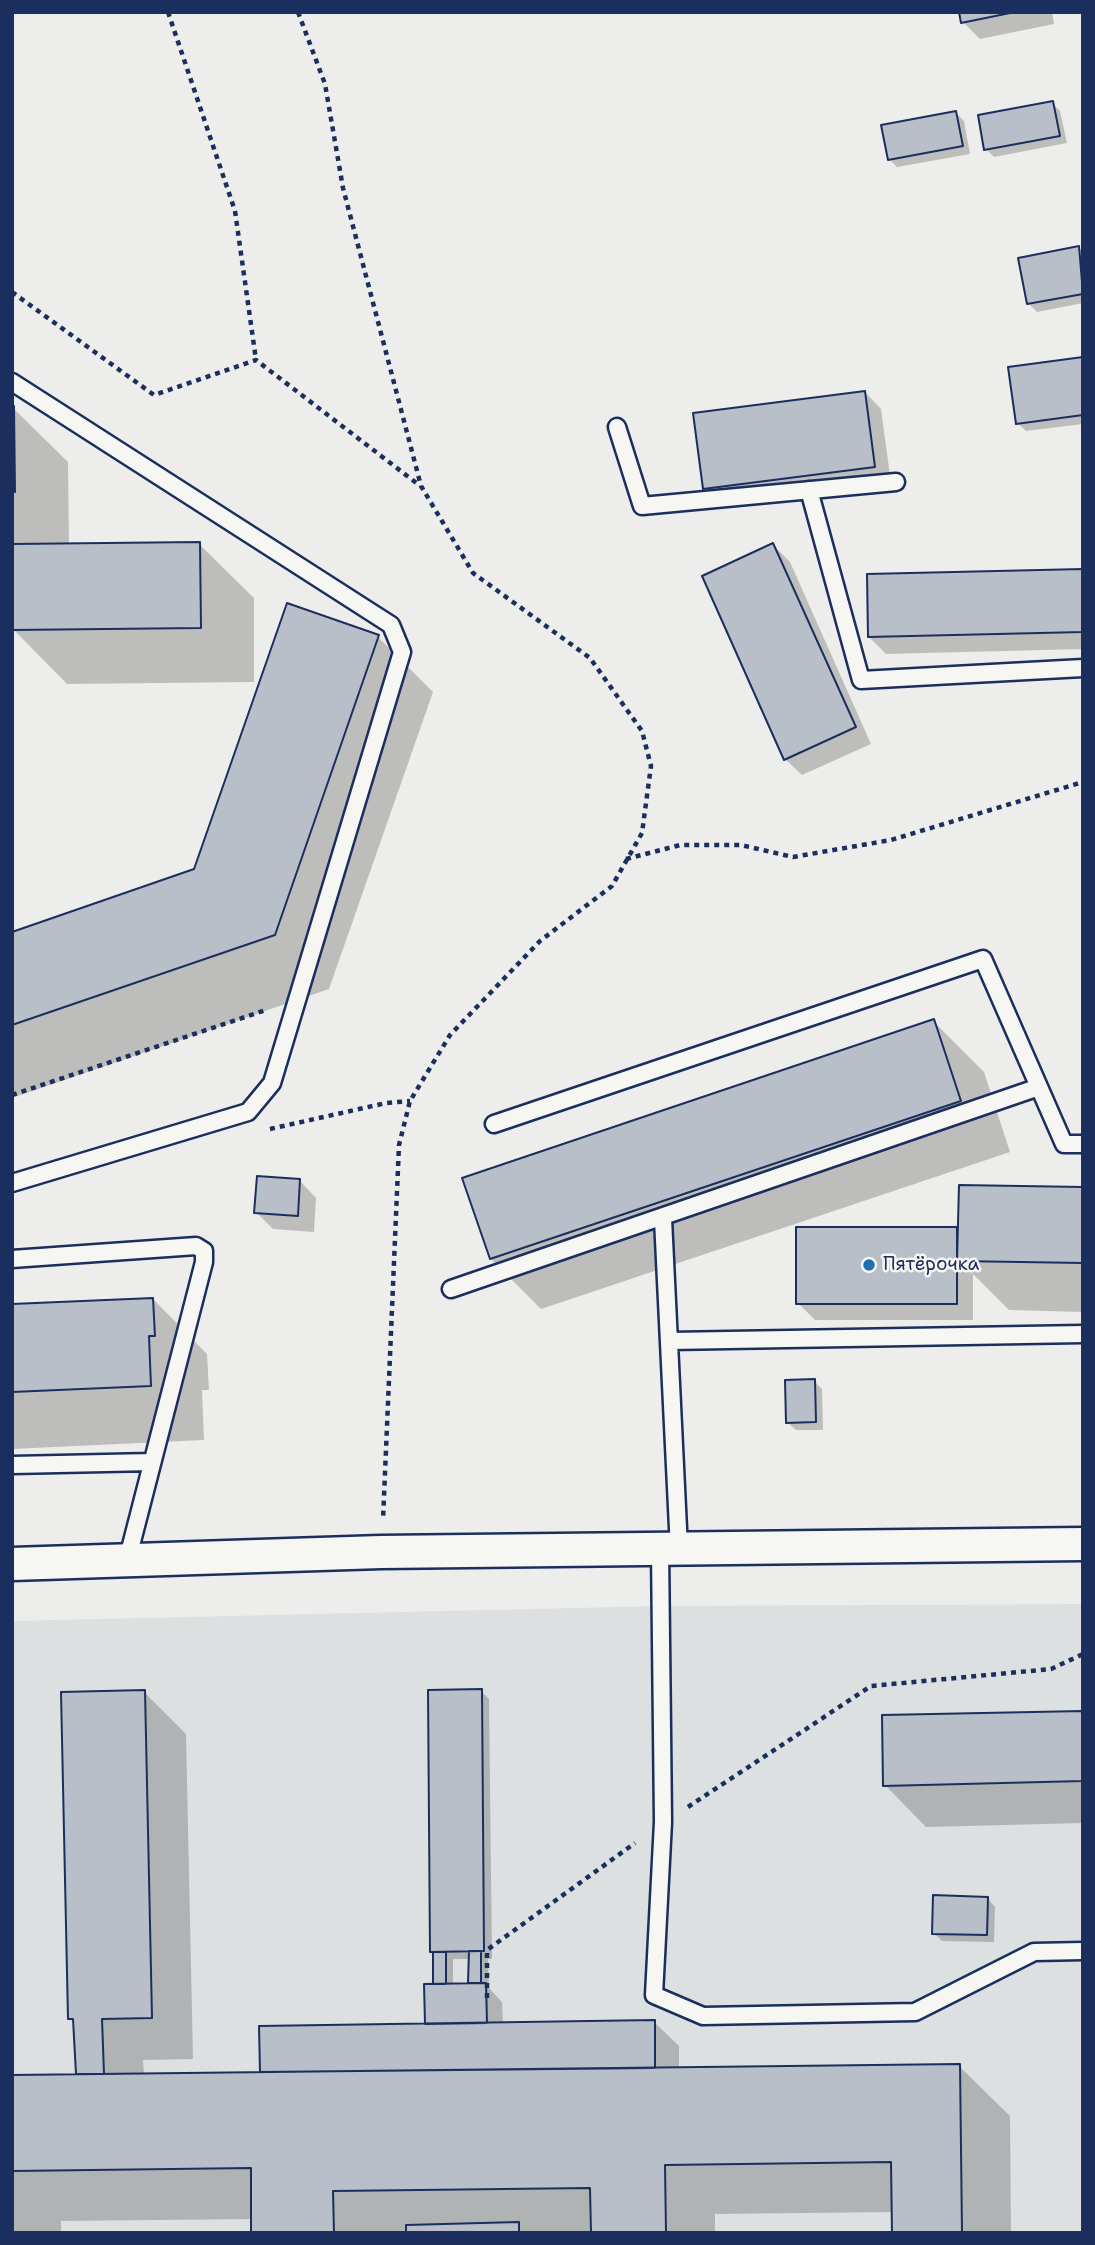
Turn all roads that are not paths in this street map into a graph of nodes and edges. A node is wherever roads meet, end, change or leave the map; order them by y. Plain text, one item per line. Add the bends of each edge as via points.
1 (12, 382) edge
2 (617, 427) dead end
3 (896, 482) dead end
4 (809, 490) junction
5 (1083, 668) edge
6 (1040, 1087) junction
7 (494, 1124) dead end
8 (1083, 1144) edge
9 (12, 1182) edge
10 (663, 1219) junction
11 (12, 1259) edge
12 (451, 1289) dead end
13 (1083, 1334) edge
14 (670, 1341) junction
15 (152, 1462) junction
16 (12, 1465) edge
17 (1083, 1544) edge
18 (670, 1549) junction
19 (127, 1561) junction
20 (12, 1564) edge
21 (1083, 1951) edge

1 - 9 lane via 391,625 402,652 272,1083 248,1112
2 - 4 lane via 642,506
3 - 4 lane
4 - 5 lane via 861,680
6 - 7 lane via 983,959
6 - 8 lane via 1064,1144
6 - 10 lane
10 - 12 lane
10 - 14 lane
11 - 15 lane via 196,1247 204,1251
13 - 14 lane
14 - 18 lane
15 - 16 lane
15 - 19 lane
17 - 18 street
18 - 19 street
18 - 21 lane via 654,1995 704,2016 915,2012 1034,1952
19 - 20 street

